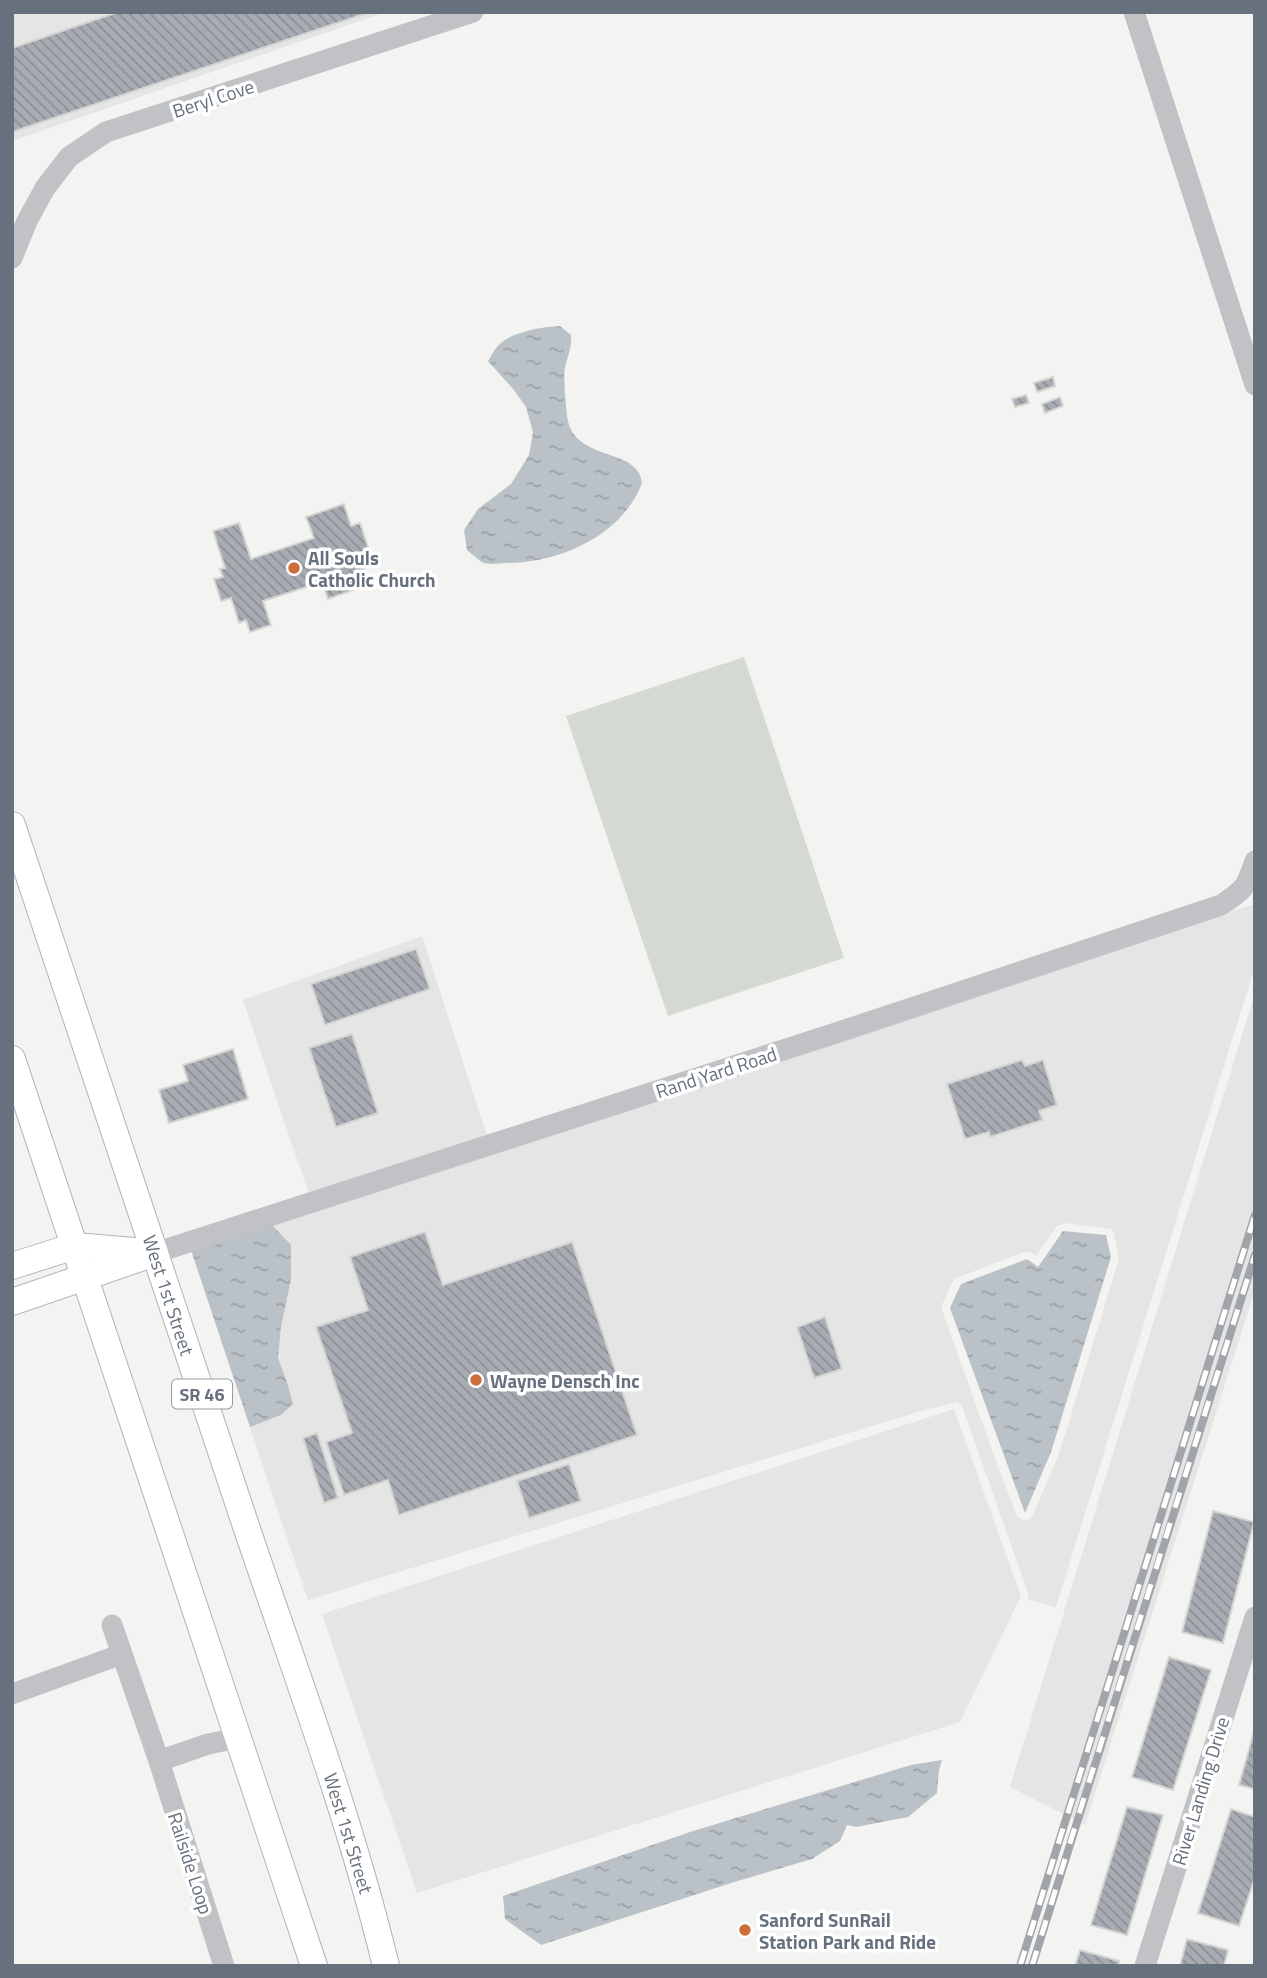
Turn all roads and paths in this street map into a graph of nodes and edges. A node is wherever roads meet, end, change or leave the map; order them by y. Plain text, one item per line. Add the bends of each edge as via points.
1 (473, 12) edge
2 (1134, 12) edge
3 (12, 258) edge
4 (1255, 385) edge
5 (12, 825) edge
6 (1255, 861) edge
7 (12, 1059) edge
8 (75, 1246) junction
9 (155, 1253) junction
10 (12, 1266) edge
11 (85, 1278) junction
12 (12, 1302) edge
13 (1255, 1616) edge
14 (112, 1625) dead end
15 (122, 1654) junction
16 (12, 1694) edge
17 (238, 1738) junction
18 (159, 1761) junction
19 (224, 1966) edge
20 (314, 1966) edge
21 (386, 1966) edge
22 (1146, 1966) edge

1 - 3 street, Beryl Cove via 106,132 69,157 45,188
2 - 4 street
5 - 9 main road, West 1st Street / SR 46
6 - 9 street, Rand Yard Road via 1241,892 1221,905
7 - 8 main road
8 - 9 main road
8 - 10 main road
8 - 11 main road
9 - 11 main road
9 - 21 main road, West 1st Street / SR 46 via 339,1798
11 - 12 main road
11 - 17 main road
13 - 22 street, River Landing Drive
14 - 15 street, Railside Loop
15 - 16 street
15 - 18 street, Railside Loop
17 - 18 street
17 - 20 main road
18 - 19 street, Railside Loop

